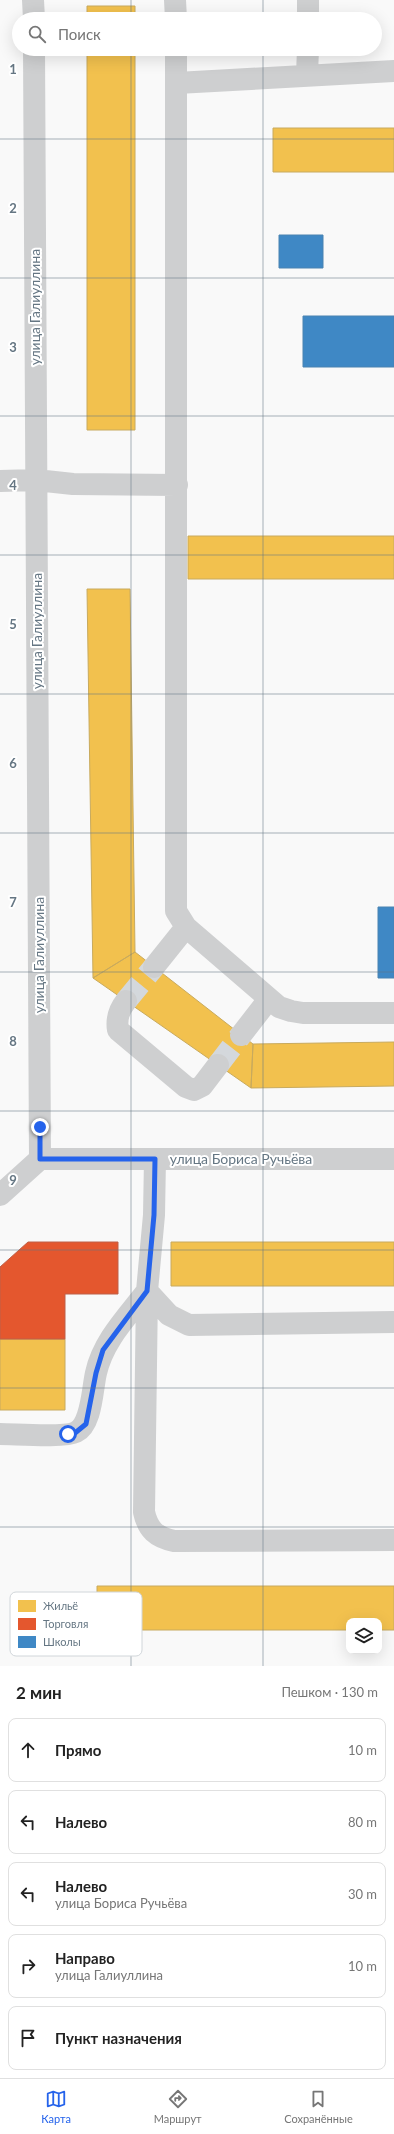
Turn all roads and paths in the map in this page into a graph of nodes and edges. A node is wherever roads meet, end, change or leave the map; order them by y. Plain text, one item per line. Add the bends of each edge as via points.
1 (33, 0) edge
2 (176, 0) edge
3 (308, 0) edge
4 (34, 12) edge
5 (176, 12) edge
6 (308, 12) edge
7 (34, 56) edge
8 (176, 56) edge
9 (308, 56) edge
10 (394, 71) edge
11 (307, 74) junction
12 (177, 83) junction
13 (0, 480) edge
14 (36, 480) junction
15 (178, 485) junction
16 (186, 927) junction
17 (154, 967) tunnel mouth
18 (269, 999) junction
19 (126, 1001) tunnel mouth
20 (394, 1013) edge
21 (241, 1035) tunnel mouth
22 (218, 1065) tunnel mouth
23 (40, 1159) junction
24 (155, 1159) junction
25 (394, 1159) edge
26 (0, 1195) edge
27 (147, 1291) junction
28 (394, 1322) edge
29 (0, 1434) edge
30 (394, 1540) edge

1 - 4 street
2 - 5 street
3 - 6 street
7 - 14 street, улица Галиуллина
8 - 12 street
9 - 11 street
10 - 11 street
11 - 12 street
12 - 15 street
13 - 14 street
14 - 15 street via 73,484
14 - 23 street, улица Галиуллина
15 - 16 street via 175,902 176,911
16 - 17 street
16 - 18 street
18 - 20 street via 279,1007 303,1013
18 - 21 street
19 - 22 street via 118,1013 118,1030 186,1086 194,1090 202,1086
23 - 24 street, улица Бориса Ручьёва
23 - 26 street
24 - 25 street, улица Бориса Ручьёва
24 - 27 street via 154,1215
27 - 28 street via 169,1315 189,1325
27 - 29 street via 103,1350 88,1418 81,1429 68,1434
27 - 30 street via 144,1512 153,1533 163,1539 174,1541

